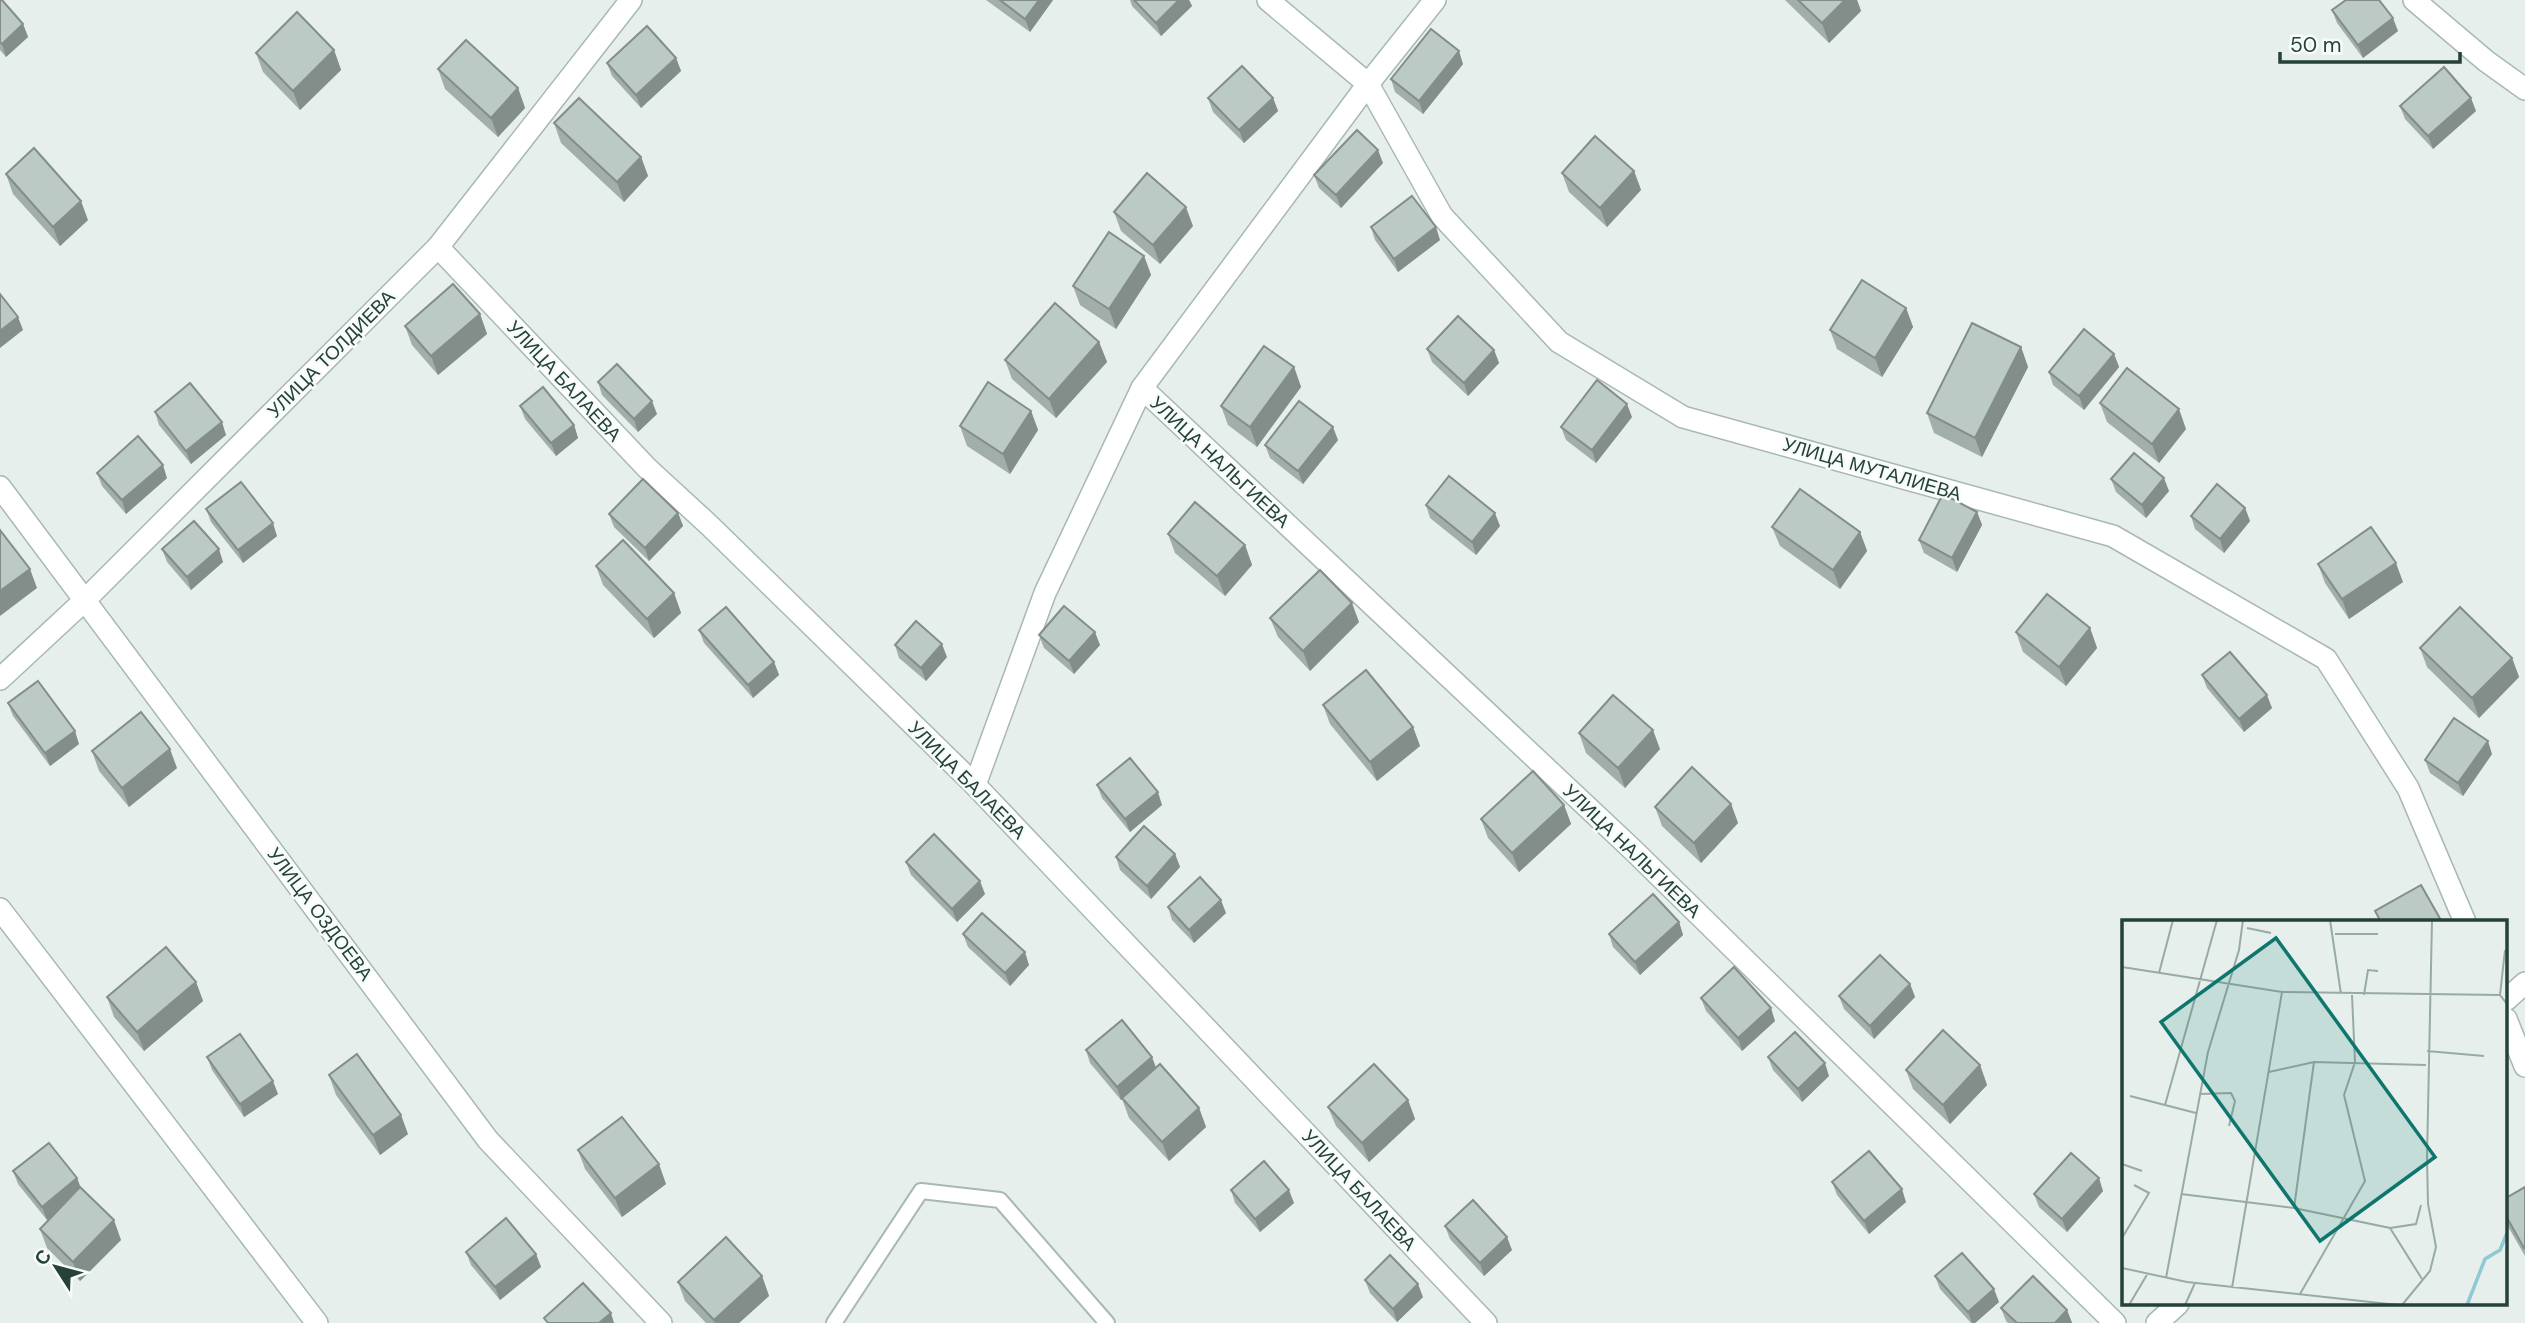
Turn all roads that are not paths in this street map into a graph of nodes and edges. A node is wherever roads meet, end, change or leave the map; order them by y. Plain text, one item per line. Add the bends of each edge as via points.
1 (631, 0) edge
2 (1268, 0) edge
3 (1435, 0) edge
4 (2414, 0) edge
5 (1368, 84) junction
6 (2525, 89) edge
7 (438, 247) junction
8 (1142, 388) junction
9 (0, 486) edge
10 (86, 600) junction
11 (0, 678) edge
12 (975, 785) junction
13 (0, 909) edge
14 (2464, 920) edge
15 (2525, 984) edge
16 (2508, 998) edge
17 (2508, 1024) edge
18 (2525, 1066) edge
19 (2176, 1306) edge
20 (317, 1323) edge
21 (662, 1323) edge
22 (834, 1323) edge
23 (1107, 1323) edge
24 (1486, 1323) edge
25 (2115, 1323) edge
26 (2157, 1323) edge

1 - 7 street, УЛИЦА ТОЛДИЕВА
2 - 5 street, УЛИЦА МУТАЛИЕВА
3 - 5 street
4 - 6 street
5 - 8 street
5 - 14 street, УЛИЦА МУТАЛИЕВА via 1442,216 1559,342 1683,417 2113,536 2326,659 2408,788
7 - 10 street, УЛИЦА ТОЛДИЕВА
7 - 12 street, УЛИЦА БАЛАЕВА via 647,468
8 - 12 street via 1045,593
8 - 25 street, УЛИЦА НАЛЬГИЕВА via 1633,850
9 - 10 street, УЛИЦА ОЗДОЕВА
10 - 11 street, УЛИЦА ТОЛДИЕВА
10 - 21 street, УЛИЦА ОЗДОЕВА via 488,1140
12 - 24 street, УЛИЦА БАЛАЕВА
13 - 20 street
15 - 16 street
17 - 18 street
19 - 26 street
22 - 23 lane via 921,1191 1000,1200

